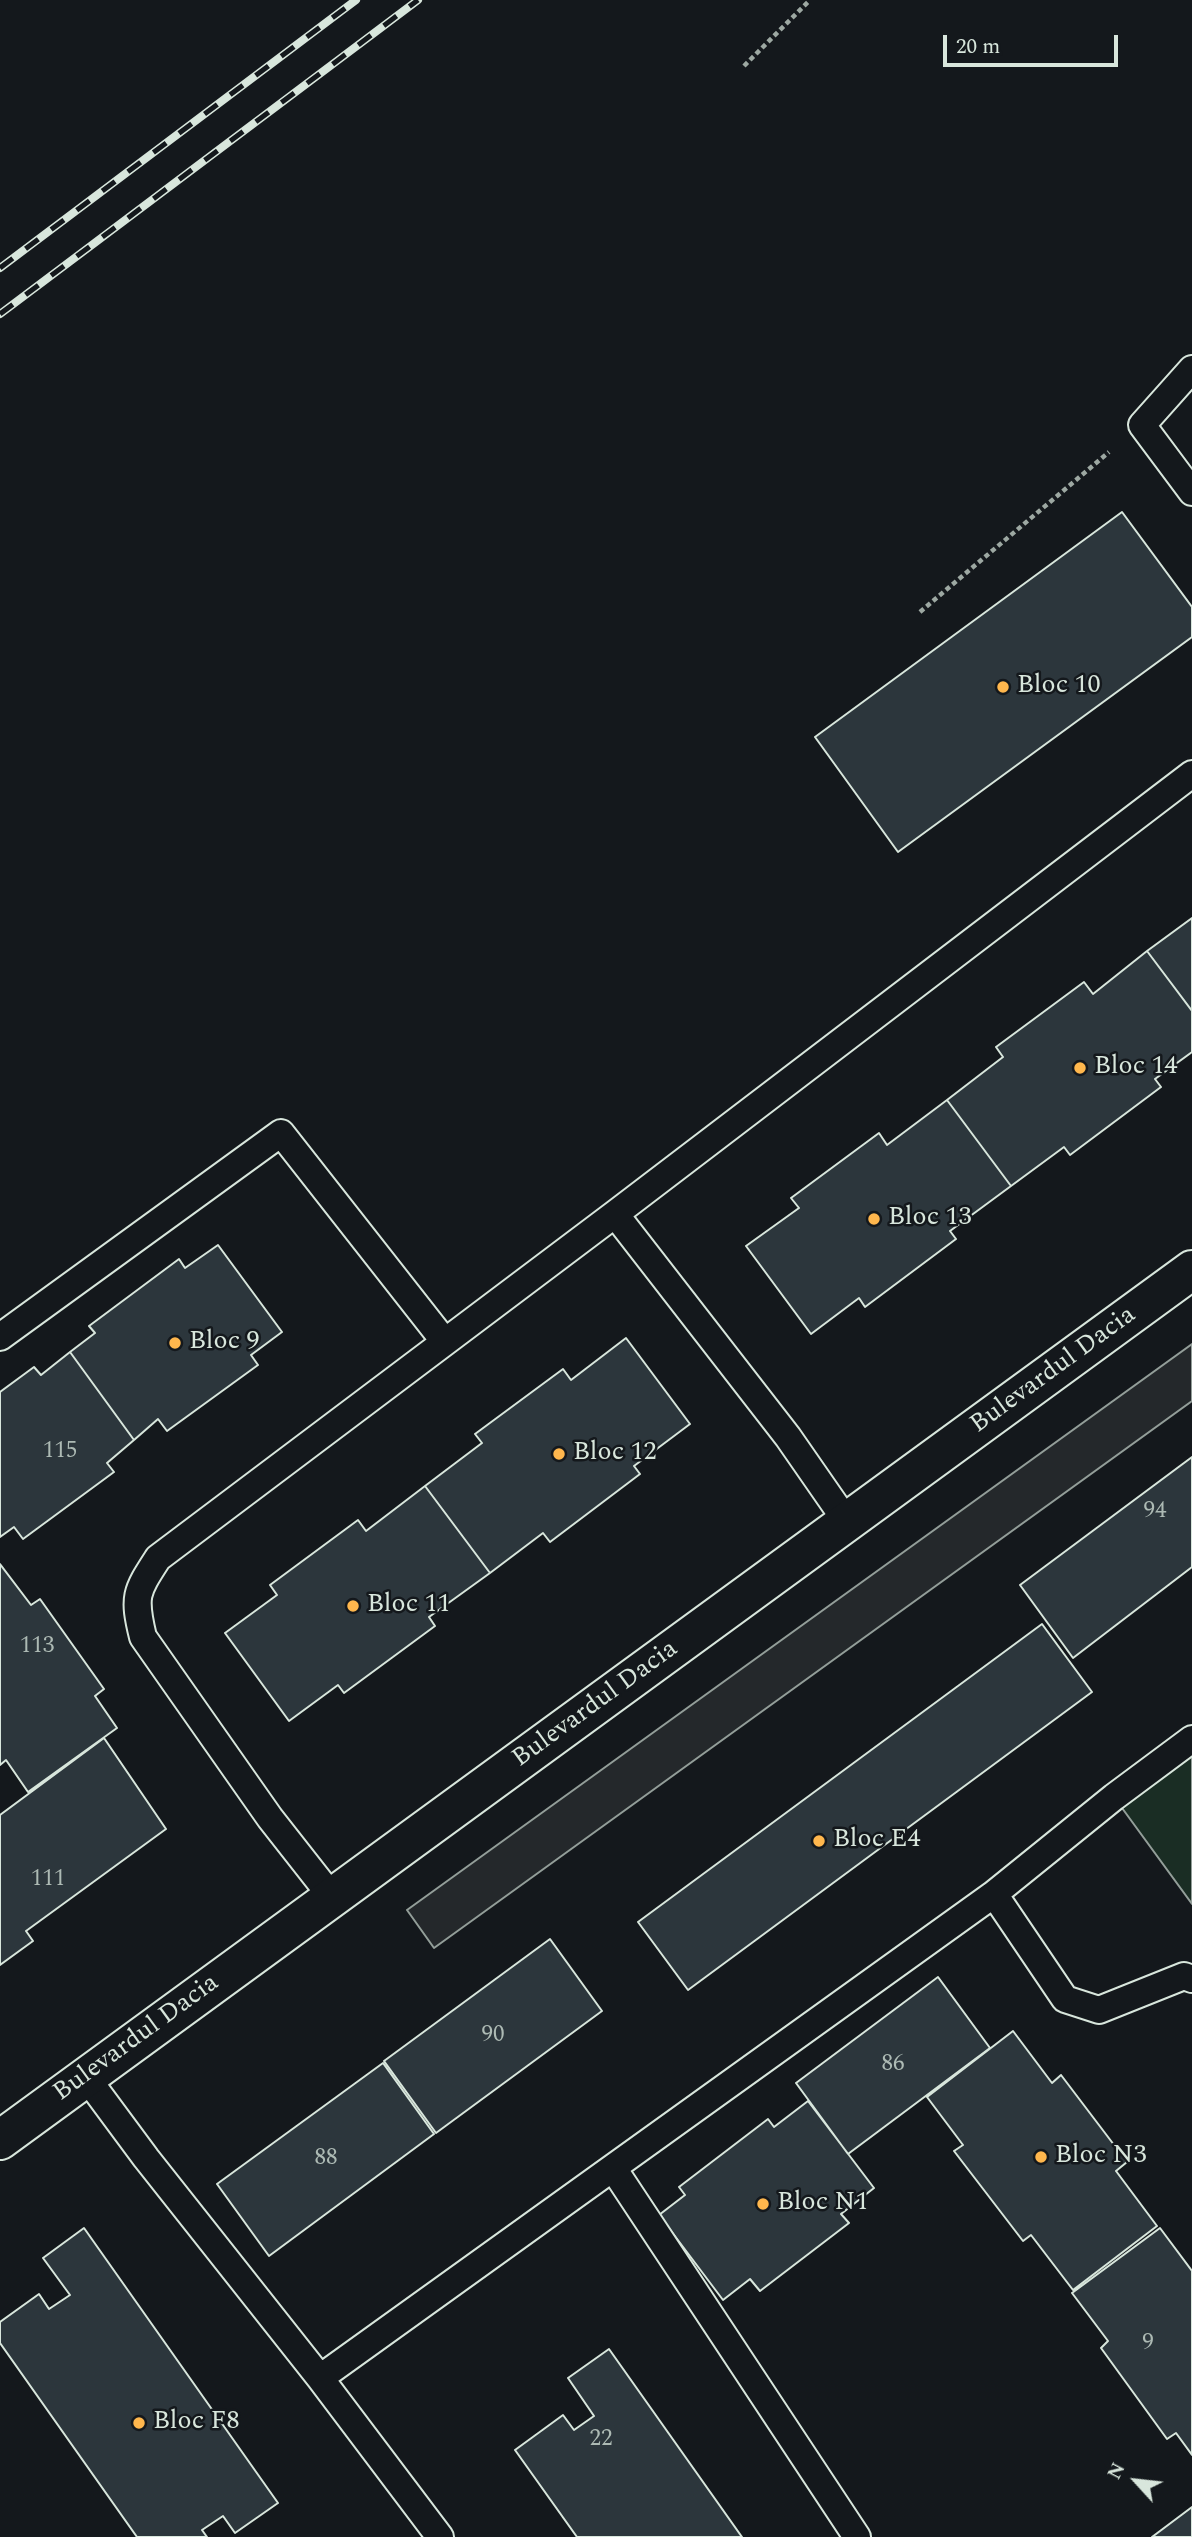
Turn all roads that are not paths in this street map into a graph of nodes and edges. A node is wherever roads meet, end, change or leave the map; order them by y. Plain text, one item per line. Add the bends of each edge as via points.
1 (1192, 369) edge
2 (1192, 492) edge
3 (1192, 774) edge
4 (615, 1214) junction
5 (1192, 1270) edge
6 (0, 1337) edge
7 (445, 1342) junction
8 (847, 1522) junction
9 (1192, 1739) edge
10 (993, 1894) junction
11 (332, 1897) junction
12 (1192, 1979) edge
13 (86, 2077) junction
14 (0, 2140) edge
15 (613, 2168) junction
16 (320, 2378) junction
17 (440, 2537) edge
18 (857, 2537) edge

1 - 2 lane via 1142,425
3 - 4 lane
4 - 7 lane
4 - 8 lane via 788,1437
5 - 8 main road, Bulevardul Dacia
6 - 7 lane via 281,1133
7 - 11 lane via 158,1558 139,1588 137,1612 144,1637 270,1818
8 - 11 main road, Bulevardul Dacia
9 - 10 lane
10 - 12 lane via 1065,1999 1099,2010 1184,1976
10 - 15 lane
11 - 13 main road, Bulevardul Dacia
13 - 14 main road, Bulevardul Dacia
13 - 16 lane
15 - 16 lane
15 - 18 lane
16 - 17 lane

